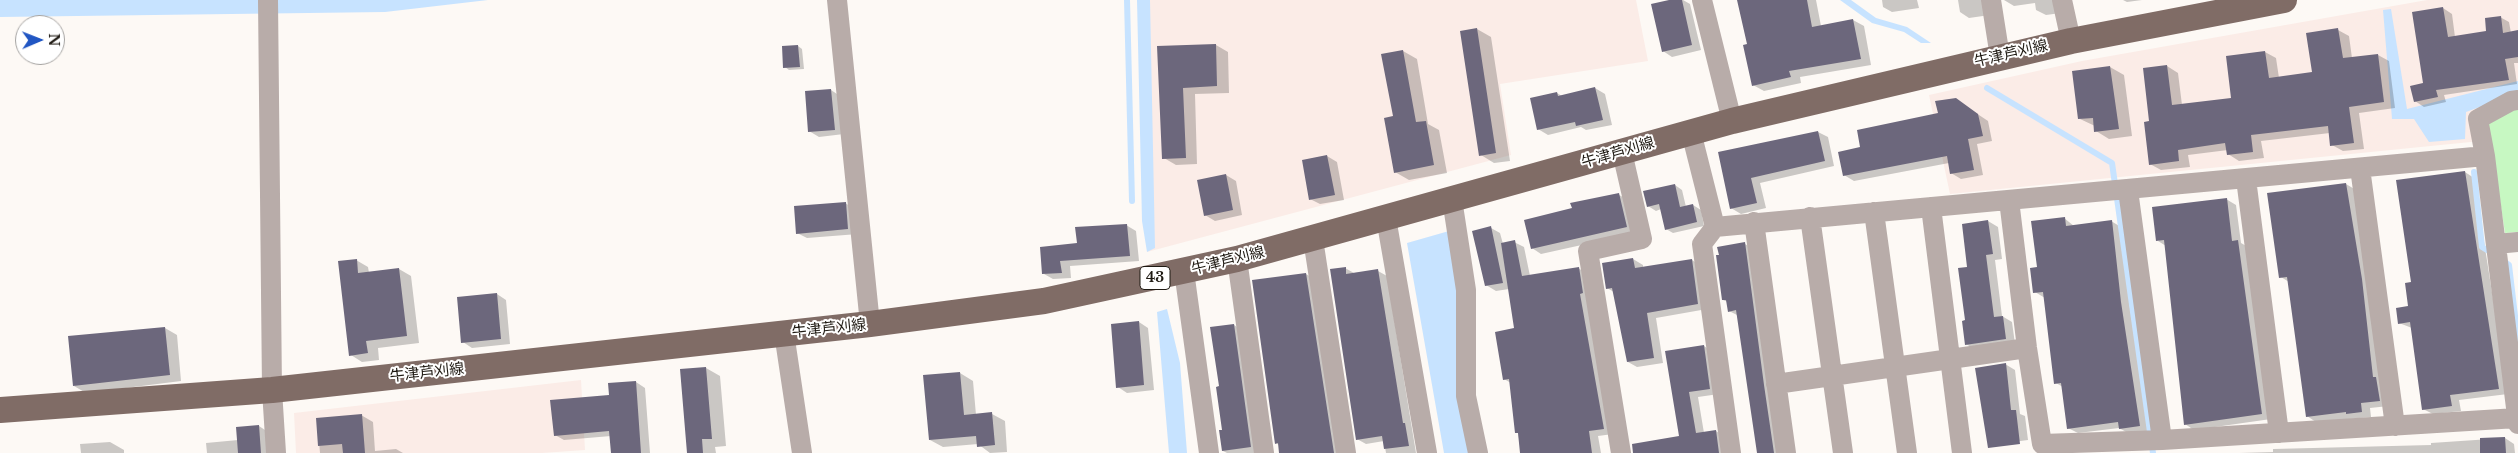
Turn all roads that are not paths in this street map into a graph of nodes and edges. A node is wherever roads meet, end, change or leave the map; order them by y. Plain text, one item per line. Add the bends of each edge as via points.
1 (268, 0) edge
2 (837, 0) edge
3 (1702, 0) edge
4 (1991, 0) edge
5 (2062, 0) edge
6 (2284, 0) edge
7 (2070, 40) junction
8 (2000, 57) junction
9 (2518, 100) edge
10 (1732, 121) junction
11 (1691, 132) junction
12 (1622, 152) junction
13 (2485, 156) junction
14 (2360, 168) junction
15 (2246, 179) junction
16 (2120, 191) junction
17 (1452, 199) junction
18 (2009, 200) junction
19 (1931, 207) junction
20 (1874, 212) junction
21 (1386, 218) junction
22 (1810, 218) junction
23 (1754, 222) junction
24 (1715, 227) junction
25 (1313, 238) junction
26 (2518, 242) edge
27 (2496, 244) junction
28 (1237, 260) junction
29 (1184, 271) junction
30 (870, 324) junction
31 (784, 333) junction
32 (2027, 348) junction
33 (1950, 358) junction
34 (1895, 366) junction
35 (1831, 375) junction
36 (1776, 384) junction
37 (272, 390) junction
38 (0, 410) edge
39 (2518, 421) edge
40 (2395, 426) junction
41 (2279, 433) junction
42 (2154, 440) junction
43 (276, 453) edge
44 (802, 453) edge
45 (1209, 453) edge
46 (1264, 453) edge
47 (1346, 453) edge
48 (1428, 453) edge
49 (1478, 453) edge
50 (1621, 453) edge
51 (1731, 453) edge
52 (1786, 453) edge
53 (1843, 453) edge
54 (1906, 453) edge
55 (1962, 453) edge

1 - 37 street
2 - 30 street
3 - 10 street
4 - 8 street
5 - 7 street
6 - 7 main road, 牛津芦刈線 / 43
7 - 8 main road, 牛津芦刈線 / 43
8 - 10 main road, 牛津芦刈線 / 43
9 - 13 street via 2478,119
10 - 11 main road, 牛津芦刈線 / 43
11 - 12 main road, 牛津芦刈線 / 43
11 - 24 street
12 - 17 main road, 牛津芦刈線 / 43
12 - 50 street via 1642,239 1588,251
13 - 14 street
13 - 27 street
14 - 15 street
14 - 40 street
15 - 16 street
15 - 41 street
16 - 18 street
16 - 42 street
17 - 21 main road, 牛津芦刈線 / 43
17 - 49 street via 1466,290 1466,396
18 - 19 street
18 - 32 street
19 - 20 street
19 - 33 street
20 - 22 street
20 - 34 street
21 - 25 main road, 牛津芦刈線 / 43
21 - 48 street
22 - 23 street
22 - 35 street
23 - 24 street
23 - 36 street
24 - 51 street via 1702,244
25 - 28 main road, 牛津芦刈線 / 43
25 - 47 street
26 - 27 street
27 - 39 street
28 - 29 main road, 牛津芦刈線 / 43
28 - 46 street
29 - 30 main road, 牛津芦刈線 / 43 via 1044,301
29 - 45 street
30 - 31 main road, 牛津芦刈線 / 43
31 - 37 main road, 牛津芦刈線 / 43
31 - 44 street
32 - 33 street
32 - 42 street via 2042,444
33 - 34 street
33 - 55 street
34 - 35 street
34 - 54 street
35 - 36 street
35 - 53 street
36 - 52 street
37 - 38 main road, 牛津芦刈線 / 43
37 - 43 street
39 - 40 street
40 - 41 street
41 - 42 street

